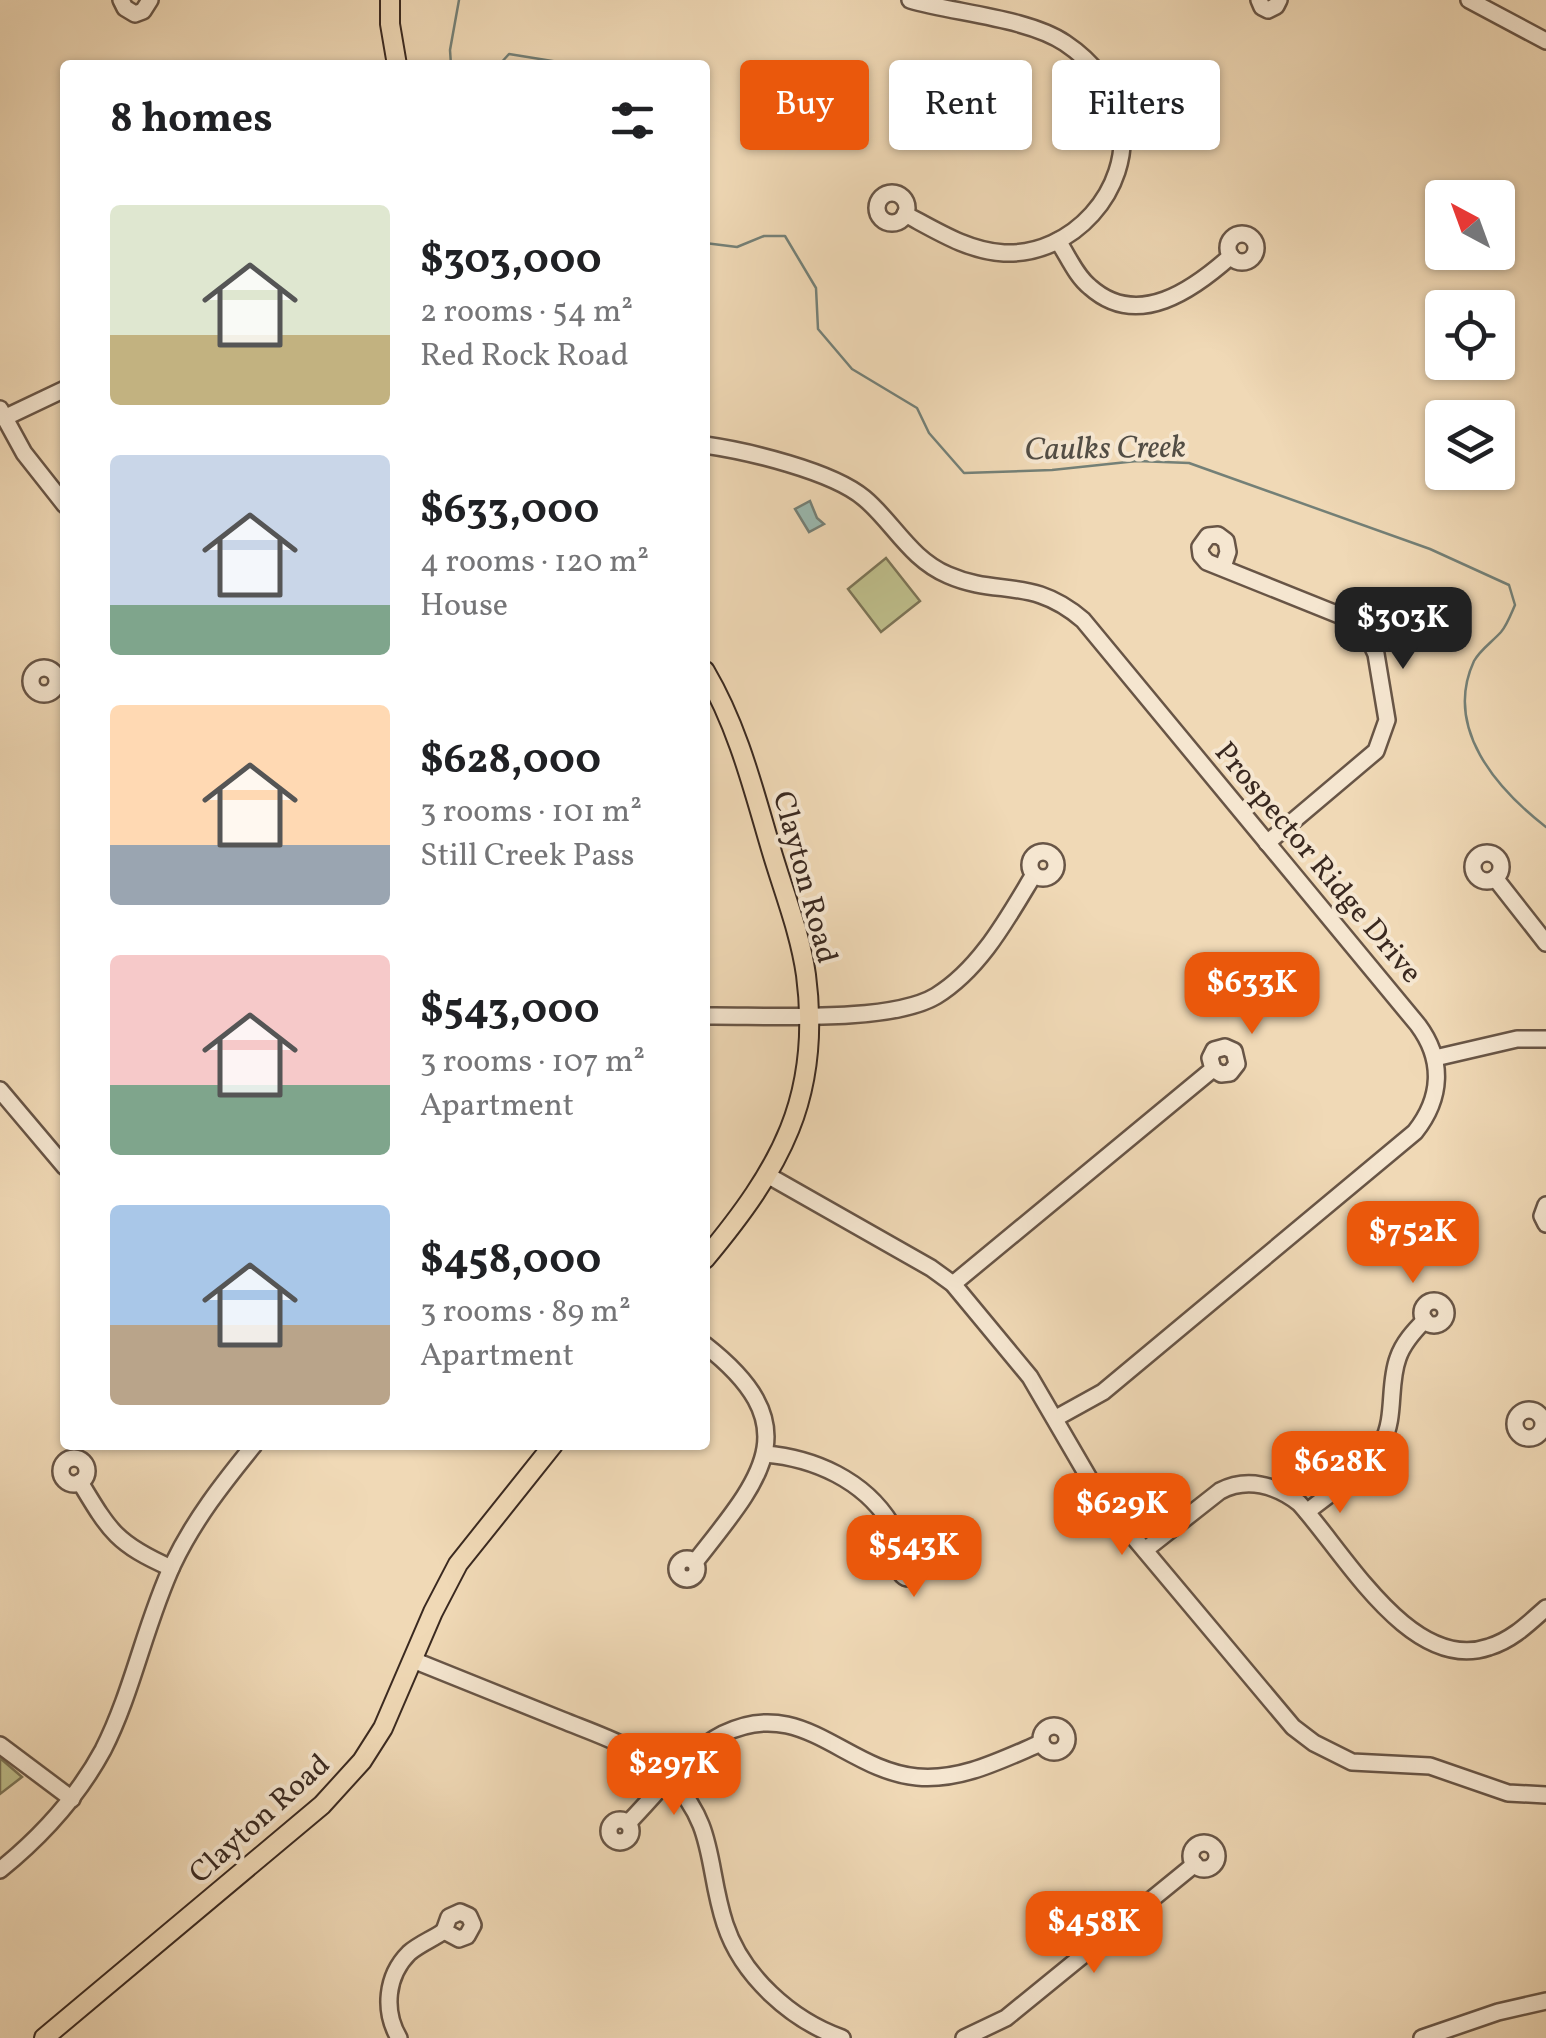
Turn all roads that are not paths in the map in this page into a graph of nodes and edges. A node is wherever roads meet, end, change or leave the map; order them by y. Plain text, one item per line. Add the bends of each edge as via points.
1 (109, 0) edge
2 (120, 0) edge
3 (150, 0) edge
4 (390, 0) edge
5 (910, 0) edge
6 (1259, 0) edge
7 (1279, 0) edge
8 (1468, 0) edge
9 (1489, 0) edge
10 (1546, 32) edge
11 (1546, 41) edge
12 (397, 60) edge
13 (906, 214) dead end
14 (1058, 242) junction
15 (1231, 256) dead end
16 (60, 391) edge
17 (2, 413) edge
18 (710, 446) edge
19 (60, 499) edge
20 (1223, 567) dead end
21 (1354, 621) junction
22 (1373, 644) junction
23 (710, 680) edge
24 (1267, 844) junction
25 (1033, 876) dead end
26 (1495, 878) dead end
27 (1546, 943) edge
28 (808, 1014) junction
29 (710, 1016) edge
30 (1546, 1039) edge
31 (1435, 1058) junction
32 (1213, 1070) dead end
33 (0, 1090) edge
34 (60, 1161) edge
35 (768, 1176) junction
36 (1546, 1205) edge
37 (1546, 1224) edge
38 (710, 1252) edge
39 (953, 1284) junction
40 (1424, 1320) dead end
41 (710, 1349) edge
42 (1056, 1418) junction
43 (250, 1450) edge
44 (549, 1450) edge
45 (765, 1454) junction
46 (80, 1482) dead end
47 (1307, 1512) junction
48 (1145, 1550) junction
49 (904, 1560) dead end
50 (695, 1562) dead end
51 (171, 1568) junction
52 (1546, 1608) edge
53 (413, 1660) junction
54 (1041, 1743) dead end
55 (0, 1745) edge
56 (671, 1779) junction
57 (1546, 1795) edge
58 (72, 1800) junction
59 (628, 1823) dead end
60 (1195, 1864) dead end
61 (0, 1870) edge
62 (444, 1930) dead end
63 (1546, 2001) edge
64 (44, 2038) edge
65 (399, 2038) edge
66 (842, 2038) edge
67 (964, 2038) edge
68 (1422, 2038) edge

1 - 2 street
2 - 3 street via 135,14
4 - 12 main road
5 - 14 street via 1053,35 1104,81 1122,128 1115,176 1099,207
6 - 7 street via 1268,10
8 - 11 street
9 - 10 street
13 - 14 street via 991,252
14 - 15 street via 1089,287 1136,304 1189,290
16 - 17 street
17 - 19 street
18 - 24 street, Prospector Ridge Drive via 840,483 947,575 1038,592 1070,608
20 - 21 street
21 - 22 street
21 - 22 street via 1372,613 1386,618 1389,629
22 - 24 street via 1387,707 1381,741 1367,761
23 - 28 main road, Clayton Road via 729,715 799,942
24 - 31 street, Prospector Ridge Drive via 1418,1025
25 - 28 street via 994,938 935,996 886,1013
26 - 27 street
28 - 29 street
28 - 35 main road, Clayton Road via 800,1097
30 - 31 street
31 - 42 street via 1436,1096 1415,1132 1103,1392
32 - 39 street
33 - 34 street
35 - 38 main road, Clayton Road
35 - 39 street
36 - 37 street
39 - 42 street
40 - 47 street via 1396,1363 1380,1447
41 - 45 street via 743,1377 762,1411
42 - 48 street via 1100,1497
43 - 51 street via 207,1505
44 - 53 main road, Clayton Road via 458,1564
45 - 49 street via 813,1462 865,1494 893,1526
45 - 50 street via 751,1488
46 - 51 street via 116,1538
47 - 48 street via 1278,1489 1231,1486
47 - 52 street via 1398,1622 1429,1643 1463,1651 1490,1647
48 - 57 street via 1293,1727 1314,1743 1352,1762 1430,1766 1508,1794
51 - 58 street via 104,1746
53 - 56 street via 616,1742
53 - 64 main road, Clayton Road via 382,1728 336,1791
54 - 56 street via 960,1774 919,1778 871,1766 806,1728 760,1724 720,1736
55 - 58 street
56 - 59 street
56 - 66 street via 706,1832 720,1907 750,1970 784,2006
58 - 61 street
60 - 67 street via 1006,2018
62 - 65 street via 409,1953 392,1978 388,2007
63 - 68 street

